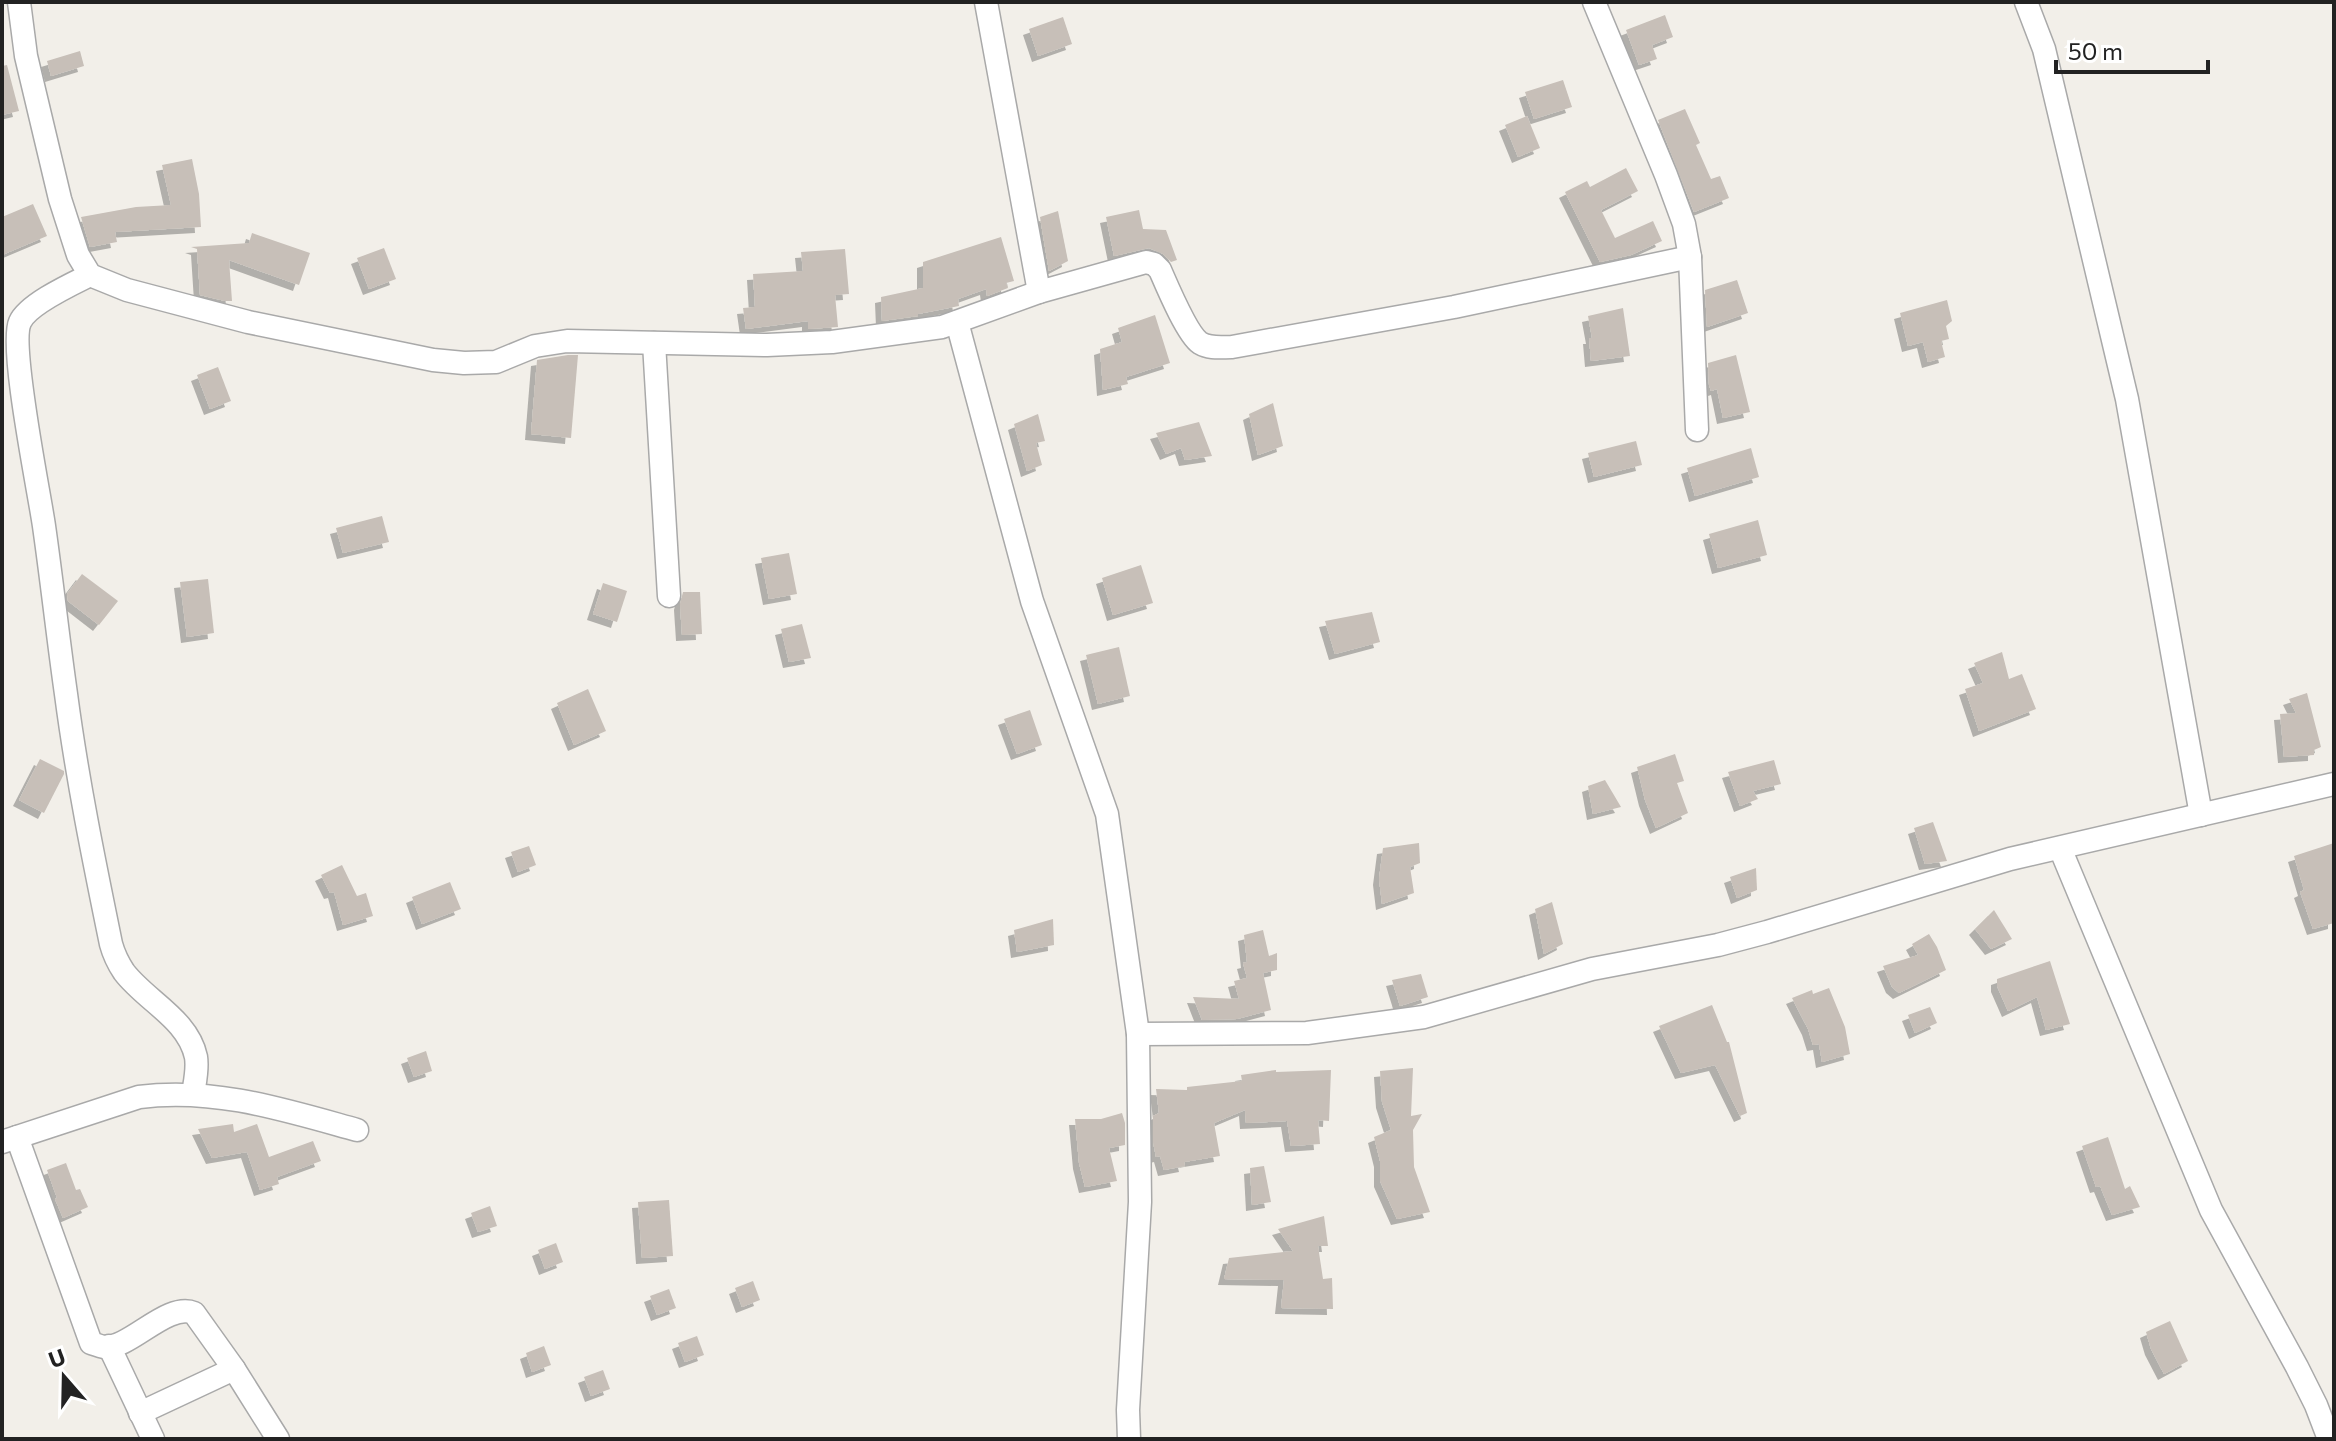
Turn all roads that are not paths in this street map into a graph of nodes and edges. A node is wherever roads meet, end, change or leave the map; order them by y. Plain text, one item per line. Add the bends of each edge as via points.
1 (19, 2) edge
2 (986, 2) edge
3 (1594, 2) edge
4 (2026, 2) edge
5 (1690, 257) junction
6 (90, 275) junction
7 (1039, 292) junction
8 (957, 322) junction
9 (654, 343) junction
10 (1697, 430) dead end
11 (669, 596) dead end
12 (2334, 784) edge
13 (2201, 815) junction
14 (2060, 848) junction
15 (1138, 1034) junction
16 (193, 1094) junction
17 (357, 1130) dead end
18 (9, 1139) edge
19 (109, 1346) junction
20 (234, 1369) junction
21 (140, 1413) junction
22 (153, 1439) edge
23 (278, 1439) edge
24 (1129, 1439) edge
25 (2329, 1439) edge

1 - 6 street via 26,56 60,199
2 - 7 street
3 - 5 street via 1666,175
4 - 13 street via 2044,49 2127,399
5 - 7 street via 1232,347 1213,348 1197,341 1154,264
5 - 10 street
6 - 9 street via 248,322 433,360 496,362 535,346 567,341
6 - 16 street via 21,320 19,365 68,711 111,944 126,974 191,1040 197,1072
7 - 8 street
8 - 9 street via 832,342
8 - 15 street via 1032,601 1107,814
9 - 11 street
12 - 13 street
13 - 14 street
14 - 15 street via 1767,932 1592,969 1424,1017 1307,1033
14 - 25 street via 2211,1210 2297,1367
15 - 24 street via 1140,1202
16 - 17 street via 270,1105
16 - 18 street via 139,1097
18 - 19 street via 91,1343
19 - 20 street via 189,1310
19 - 21 street
20 - 21 street
20 - 23 street
21 - 22 street

